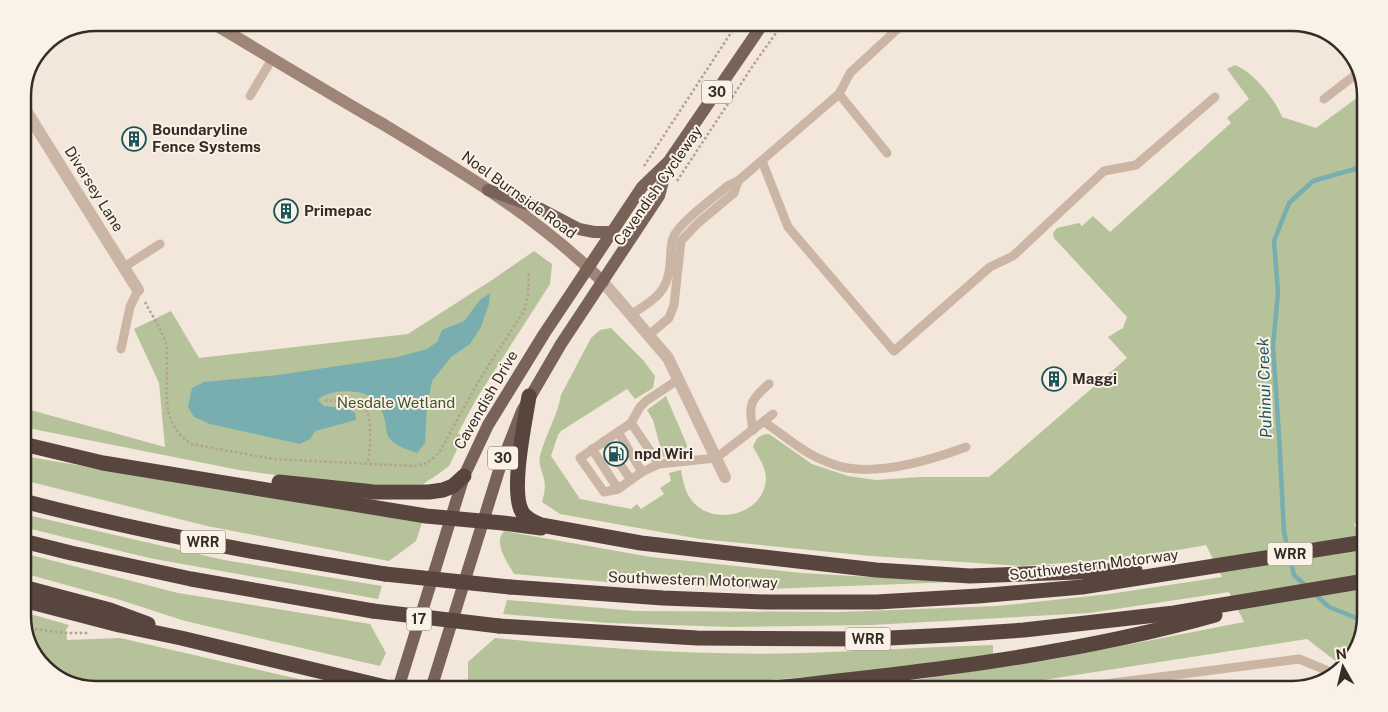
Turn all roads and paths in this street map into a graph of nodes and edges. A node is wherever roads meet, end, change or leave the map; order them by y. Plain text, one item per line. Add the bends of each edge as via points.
1 (226, 31) edge
2 (758, 31) edge
3 (778, 31) edge
4 (895, 31) edge
5 (272, 59) junction
6 (1353, 76) edge
7 (839, 94) junction
8 (250, 96) dead end
9 (1215, 97) dead end
10 (1324, 99) dead end
11 (31, 119) edge
12 (887, 153) dead end
13 (669, 161) junction
14 (762, 161) junction
15 (738, 181) junction
16 (677, 182) dead end
17 (488, 190) junction
18 (612, 232) junction
19 (160, 244) dead end
20 (124, 268) junction
21 (588, 268) junction
22 (529, 272) dead end
23 (602, 282) junction
24 (138, 290) junction
25 (632, 314) junction
26 (650, 335) junction
27 (121, 349) dead end
28 (679, 379) junction
29 (769, 384) dead end
30 (529, 396) junction
31 (325, 400) dead end
32 (773, 414) dead end
33 (764, 422) junction
34 (631, 423) junction
35 (753, 430) junction
36 (618, 432) junction
37 (604, 441) junction
38 (31, 446) edge
39 (966, 447) dead end
40 (592, 450) junction
41 (716, 458) junction
42 (368, 463) junction
43 (659, 464) junction
44 (642, 472) junction
45 (464, 476) junction
46 (725, 477) dead end
47 (631, 480) junction
48 (236, 484) junction
49 (618, 489) junction
50 (31, 500) edge
51 (31, 504) edge
52 (66, 513) junction
53 (450, 519) junction
54 (483, 522) junction
55 (553, 528) junction
56 (31, 542) edge
57 (1357, 543) edge
58 (1217, 566) junction
59 (1357, 582) edge
60 (31, 589) edge
61 (31, 602) edge
62 (1238, 606) junction
63 (32, 629) edge
64 (95, 631) dead end
65 (182, 638) junction
66 (1318, 667) edge
67 (336, 675) junction
68 (341, 681) edge
69 (360, 681) edge
70 (399, 681) edge
71 (434, 681) edge
72 (840, 681) edge
73 (1134, 681) edge

1 - 5 main road, Noel Burnside Road
2 - 13 main road, Cavendish Drive / 30
3 - 16 path, Cavendish Cycleway
4 - 7 lane via 850,73
5 - 8 lane
5 - 17 main road, Noel Burnside Road
6 - 10 lane
7 - 12 lane
7 - 14 lane
9 - 14 lane via 1136,165 1104,171 1013,256 990,267 894,351 788,227
11 - 20 street, Diversey Lane
13 - 18 main road, Cavendish Drive / 30 via 642,187
13 - 23 main road, Cavendish Drive / 30 via 659,196
14 - 15 lane
15 - 25 lane via 729,185 679,229 672,239 670,269 664,286 656,299
15 - 26 lane via 734,193 681,241 670,318
17 - 18 main road via 541,209 579,229
17 - 21 main road, Noel Burnside Road via 543,229
18 - 21 main road, Cavendish Drive / 30
19 - 20 lane
20 - 24 street, Diversey Lane
21 - 23 main road, Noel Burnside Road
21 - 45 main road, Cavendish Drive / 30 via 488,425
22 - 42 path via 524,311 478,382 438,453 427,463 414,466
23 - 25 street, Noel Burnside Road
23 - 30 main road, Cavendish Drive / 30
24 - 27 lane via 130,307
24 - 42 path via 160,328 166,346 167,407 180,437 191,444 273,458
25 - 26 street, Noel Burnside Road
26 - 28 street, Noel Burnside Road
28 - 34 lane via 646,401
28 - 41 street, Noel Burnside Road
29 - 35 lane via 752,403
30 - 54 main road, Cavendish Drive / 30 via 510,438
30 - 55 highway via 518,499 526,518
31 - 42 path via 365,405 371,431
32 - 33 lane
33 - 35 lane
33 - 39 lane via 816,457 846,468 876,469 906,464
34 - 36 lane
34 - 43 lane
35 - 41 lane
36 - 37 lane
36 - 44 lane
37 - 40 lane
37 - 47 lane
38 - 48 highway via 103,463
40 - 49 lane
40 - 49 lane via 580,458 604,492
41 - 43 lane
41 - 46 street, Noel Burnside Road
43 - 44 lane
44 - 47 lane
45 - 48 highway via 453,486 427,492 374,492 266,482
45 - 53 main road, Cavendish Drive / 30
47 - 49 lane
48 - 53 highway
50 - 52 highway
51 - 52 highway, Southwestern Motorway / WRR
52 - 58 highway, Southwestern Motorway / WRR, bridge via 292,560 385,574 510,587 767,602 877,602 978,596 1082,587
53 - 54 highway
53 - 70 main road, Cavendish Drive / 17
54 - 55 highway
54 - 71 main road, Cavendish Drive / 17
55 - 58 highway via 641,544 778,560 970,576
56 - 62 highway, WRR, bridge via 190,579 374,611 592,633 697,638 869,639 1060,626
57 - 58 highway, Southwestern Motorway / WRR
59 - 62 highway
60 - 65 highway via 117,612
61 - 65 highway via 120,626
62 - 72 highway via 1189,622 1121,638 939,669
63 - 64 path via 67,633
65 - 67 highway
66 - 73 lane via 1299,659
67 - 68 highway
67 - 69 highway

